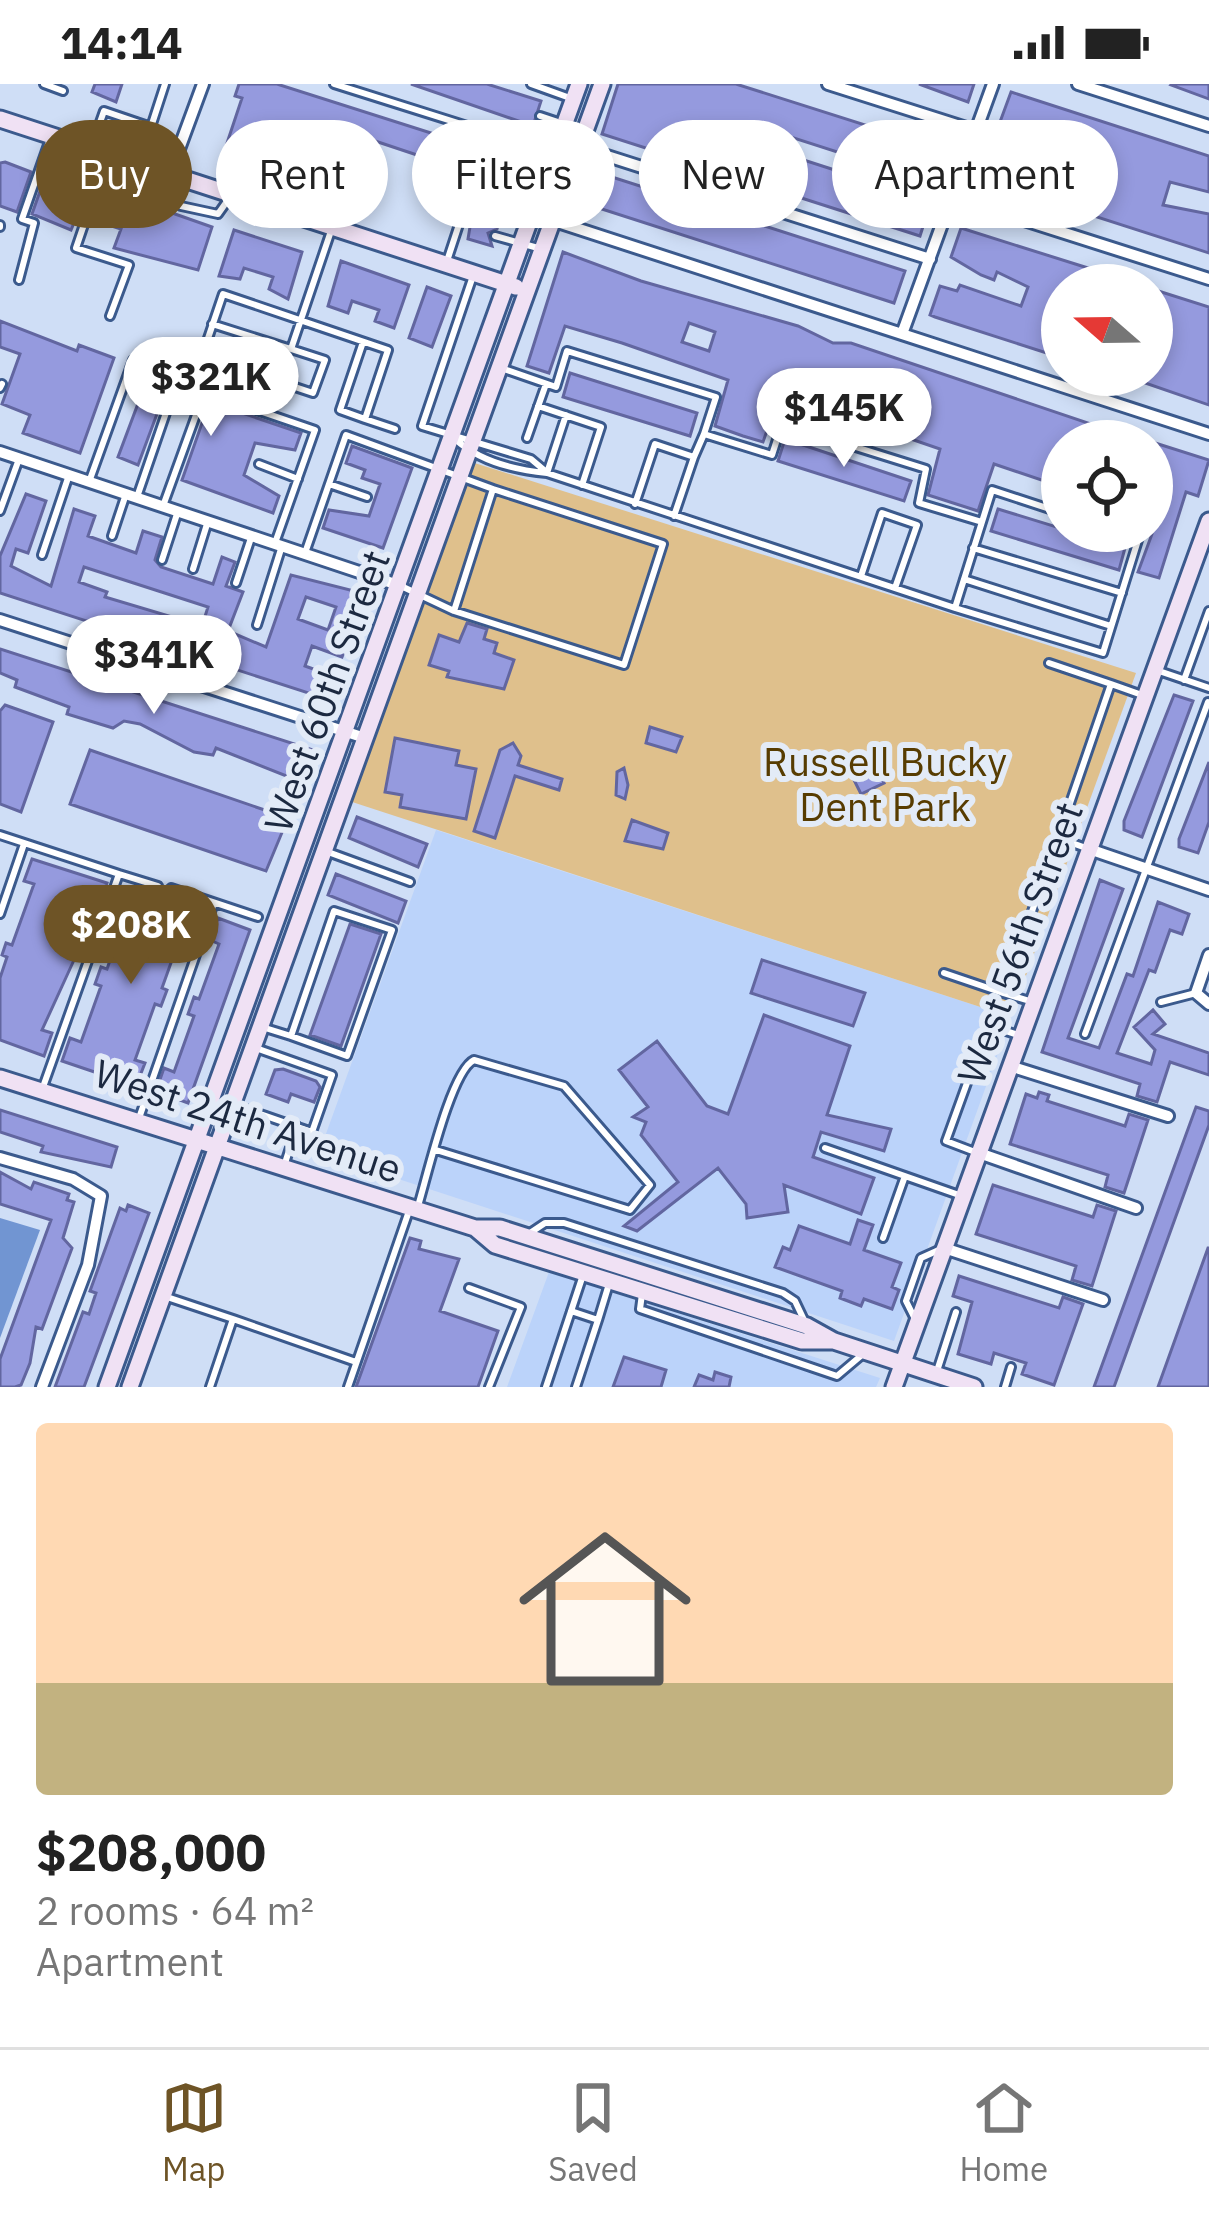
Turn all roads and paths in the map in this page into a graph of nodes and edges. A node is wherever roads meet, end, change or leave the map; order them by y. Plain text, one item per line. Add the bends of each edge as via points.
1 (44, 84) edge
2 (165, 84) edge
3 (203, 84) edge
4 (334, 84) edge
5 (531, 84) edge
6 (602, 84) edge
7 (828, 84) edge
8 (993, 84) edge
9 (1078, 84) edge
10 (545, 86) edge
11 (63, 91) dead end
12 (577, 92) edge
13 (540, 116) dead end
14 (0, 119) edge
15 (103, 120) edge
16 (130, 120) edge
17 (153, 120) edge
18 (190, 120) edge
19 (449, 120) edge
20 (552, 120) edge
21 (589, 120) edge
22 (941, 120) edge
23 (980, 120) edge
24 (1209, 126) edge
25 (36, 130) edge
26 (615, 158) edge
27 (36, 180) edge
28 (81, 228) edge
29 (332, 228) joint
30 (458, 228) edge
31 (528, 228) edge
32 (550, 228) edge
33 (571, 228) edge
34 (941, 228) edge
35 (1049, 228) edge
36 (495, 236) dead end
37 (522, 242) junction
38 (542, 249) junction
39 (930, 259) junction
40 (446, 264) junction
41 (475, 273) junction
42 (1209, 279) edge
43 (19, 280) dead end
44 (508, 284) junction
45 (527, 290) junction
46 (110, 316) dead end
47 (300, 320) junction
48 (212, 324) junction
49 (902, 334) junction
50 (363, 342) junction
51 (291, 349) junction
52 (134, 360) dead end
53 (501, 368) junction
54 (546, 384) junction
55 (239, 404) dead end
56 (538, 406) junction
57 (169, 407) dead end
58 (196, 415) dead end
59 (566, 415) junction
60 (365, 418) junction
61 (395, 429) dead end
62 (704, 434) junction
63 (1209, 434) edge
64 (453, 438) junction
65 (526, 438) dead end
66 (471, 445) junction
67 (0, 452) edge
68 (694, 457) junction
69 (19, 458) junction
70 (259, 464) dead end
71 (442, 468) junction
72 (547, 472) junction
73 (69, 475) junction
74 (460, 475) junction
75 (298, 478) junction
76 (89, 482) junction
77 (329, 484) junction
78 (581, 486) junction
79 (493, 489) junction
80 (132, 496) junction
81 (367, 497) dead end
82 (919, 502) junction
83 (635, 504) junction
84 (1041, 505) edge
85 (163, 506) junction
86 (0, 511) edge
87 (178, 511) junction
88 (674, 516) junction
89 (208, 521) junction
90 (1209, 521) edge
91 (982, 522) junction
92 (916, 525) junction
93 (112, 536) dead end
94 (252, 536) junction
95 (279, 544) junction
96 (974, 548) junction
97 (1134, 552) edge
98 (305, 553) junction
99 (42, 555) dead end
100 (162, 560) dead end
101 (193, 569) dead end
102 (861, 576) junction
103 (964, 579) junction
104 (236, 583) dead end
105 (401, 586) junction
106 (895, 587) junction
107 (1121, 593) junction
108 (416, 596) junction
109 (955, 608) junction
110 (454, 611) junction
111 (1209, 611) edge
112 (0, 620) edge
113 (257, 625) dead end
114 (1111, 626) junction
115 (1049, 663) dead end
116 (1155, 670) junction
117 (1184, 680) junction
118 (1111, 684) junction
119 (1209, 688) edge
120 (1145, 696) junction
121 (1208, 702) edge
122 (347, 732) junction
123 (364, 738) junction
124 (0, 835) edge
125 (1058, 838) junction
126 (25, 843) junction
127 (1089, 849) junction
128 (324, 851) junction
129 (300, 865) junction
130 (1147, 868) junction
131 (119, 874) junction
132 (410, 882) dead end
133 (158, 886) dead end
134 (171, 888) dead end
135 (1209, 890) edge
136 (307, 897) junction
137 (214, 903) junction
138 (0, 914) edge
139 (257, 917) dead end
140 (1209, 955) edge
141 (944, 973) dead end
142 (1003, 993) junction
143 (1196, 993) junction
144 (1161, 1002) dead end
145 (1034, 1003) junction
146 (1209, 1004) edge
147 (257, 1025) junction
148 (1085, 1034) dead end
149 (290, 1036) junction
150 (1021, 1036) junction
151 (250, 1046) junction
152 (1010, 1066) junction
153 (0, 1078) edge
154 (41, 1090) junction
155 (230, 1104) junction
156 (1168, 1116) dead end
157 (138, 1121) junction
158 (297, 1126) junction
159 (198, 1140) junction
160 (216, 1146) junction
161 (825, 1148) dead end
162 (436, 1150) junction
163 (979, 1153) junction
164 (0, 1158) edge
165 (284, 1167) junction
166 (905, 1176) junction
167 (963, 1196) junction
168 (414, 1208) junction
169 (1136, 1208) dead end
170 (475, 1228) junction
171 (883, 1238) dead end
172 (944, 1248) junction
173 (584, 1272) junction
174 (610, 1280) junction
175 (469, 1288) dead end
176 (643, 1291) junction
177 (164, 1296) junction
178 (1103, 1300) dead end
179 (571, 1311) junction
180 (956, 1312) dead end
181 (233, 1319) junction
182 (598, 1321) junction
183 (834, 1341) junction
184 (866, 1352) junction
185 (356, 1362) junction
186 (902, 1364) junction
187 (1011, 1367) dead end
188 (936, 1375) junction
189 (42, 1387) edge
190 (106, 1387) edge
191 (130, 1387) edge
192 (210, 1387) edge
193 (347, 1387) edge
194 (489, 1387) edge
195 (545, 1387) edge
196 (576, 1387) edge
197 (894, 1387) edge
198 (974, 1387) edge
199 (1005, 1387) edge

1 - 11 lane
2 - 17 lane
3 - 18 street
4 - 19 lane
5 - 10 lane
6 - 21 street, West 60th Street
7 - 22 street
8 - 23 street
9 - 24 street
10 - 12 lane
13 - 20 lane
14 - 25 street
15 - 16 lane via 104,111
26 - 39 street
27 - 43 lane via 22,219 34,223
28 - 46 lane via 76,248 129,265
29 - 40 street
29 - 47 lane
30 - 40 lane
31 - 37 street, West 60th Street
32 - 38 street, West 60th Street
33 - 49 street
34 - 39 street
35 - 42 street
36 - 37 lane
37 - 38 lane
37 - 44 street, West 60th Street
38 - 45 street, West 60th Street
39 - 49 street
40 - 41 street
41 - 44 street
41 - 64 lane via 422,426
44 - 45 street
44 - 64 street, West 60th Street
45 - 53 street, West 60th Street
47 - 48 lane via 223,294
47 - 50 lane
47 - 51 lane
48 - 51 lane
48 - 51 lane via 202,356 314,393 325,360
49 - 63 street
50 - 60 lane via 388,350
50 - 60 lane via 340,410
52 - 76 lane
53 - 54 lane
53 - 66 street, West 60th Street
54 - 56 lane
54 - 62 lane via 556,387 567,351 674,384 716,398
55 - 75 lane via 315,430
56 - 59 lane
56 - 65 lane
57 - 80 lane
58 - 85 lane
59 - 72 lane
59 - 78 lane via 602,427
60 - 61 lane
62 - 68 lane
62 - 82 lane via 772,455 782,424 926,469
64 - 66 lane
64 - 71 street, West 60th Street
66 - 72 lane
66 - 72 lane
66 - 74 street, West 60th Street
67 - 69 street
68 - 83 lane via 656,444
68 - 88 lane
69 - 73 street
69 - 86 lane
70 - 75 lane
71 - 74 lane
71 - 77 lane via 346,435
71 - 105 street, West 60th Street
72 - 78 lane
73 - 76 street
73 - 99 lane
74 - 79 lane
74 - 108 street, West 60th Street
75 - 95 lane
76 - 80 street
77 - 81 lane
77 - 98 lane
78 - 83 lane
79 - 110 lane
79 - 110 lane via 663,544 657,564 624,665
80 - 85 street
80 - 93 lane
82 - 91 lane
82 - 92 lane
83 - 88 lane
84 - 91 lane via 992,490
85 - 87 street
87 - 89 street
87 - 100 lane
88 - 102 lane
89 - 94 street
89 - 101 lane
90 - 116 street, West 56th Street
91 - 96 lane
92 - 102 lane via 882,513
92 - 106 lane
94 - 95 street
94 - 104 lane
95 - 98 street
95 - 113 lane
96 - 103 lane
96 - 107 lane
97 - 107 lane
98 - 105 street
102 - 106 lane
103 - 109 lane
103 - 114 lane
105 - 108 lane
105 - 122 street, West 60th Street
106 - 109 lane
107 - 114 lane
108 - 110 lane
108 - 123 street, West 60th Street
109 - 114 lane via 1103,653
111 - 117 lane
112 - 122 street
115 - 118 lane
116 - 117 lane
116 - 120 street, West 56th Street
117 - 119 lane
118 - 120 lane
118 - 125 lane
120 - 127 street, West 56th Street
121 - 130 lane
122 - 123 street
122 - 129 street, West 60th Street
123 - 128 street, West 60th Street
124 - 126 lane
125 - 127 lane
125 - 142 lane
126 - 131 lane
126 - 138 lane
127 - 130 street
127 - 145 street, West 56th Street
128 - 132 lane
128 - 136 street, West 60th Street
129 - 136 street
129 - 159 street, West 60th Street
130 - 135 street
130 - 148 lane
131 - 133 lane
131 - 154 lane
134 - 137 lane
136 - 147 street, West 60th Street
137 - 139 lane
137 - 157 lane
140 - 143 street
141 - 142 lane
142 - 145 lane
143 - 144 lane
143 - 146 street
145 - 150 street, West 56th Street
147 - 149 lane
147 - 151 street, West 60th Street
149 - 149 lane via 347,1056 392,930 334,911
150 - 152 street, West 56th Street
150 - 163 lane via 988,1025 946,1142
151 - 155 street, West 60th Street
151 - 158 lane via 332,1075 312,1132
152 - 156 street
152 - 163 street, West 56th Street
153 - 154 street, West 24th Avenue
154 - 157 street, West 24th Avenue
155 - 158 lane
155 - 160 street, West 60th Street
157 - 159 street, West 24th Avenue
158 - 165 lane
159 - 160 street, West 24th Avenue
159 - 190 street, West 60th Street
160 - 165 street, West 24th Avenue
160 - 177 street, West 60th Street
161 - 166 lane
162 - 162 lane via 461,1069 480,1060 564,1086 650,1185 630,1210
162 - 168 lane
163 - 167 street, West 56th Street
163 - 169 street
164 - 189 street via 73,1179 101,1196 88,1265
165 - 168 street, West 24th Avenue
166 - 167 lane
166 - 171 lane
167 - 172 street, West 56th Street
168 - 170 street, West 24th Avenue
168 - 185 lane
170 - 173 street, West 24th Avenue via 495,1245
170 - 183 street, West 24th Avenue via 527,1236
172 - 178 street
172 - 186 street, West 56th Street
173 - 174 street, West 24th Avenue
173 - 179 lane
174 - 176 street, West 24th Avenue
174 - 182 lane
175 - 194 lane via 521,1307
176 - 183 street, West 24th Avenue via 802,1341
176 - 184 lane via 640,1309 837,1376
177 - 181 lane
177 - 191 street, West 60th Street
179 - 182 lane
179 - 195 lane
180 - 188 lane
181 - 185 lane
181 - 192 lane
182 - 196 lane
183 - 184 street, West 24th Avenue
184 - 186 street, West 24th Avenue
185 - 193 lane
186 - 188 street, West 24th Avenue
186 - 197 street, West 56th Street
187 - 199 lane
188 - 198 street, West 24th Avenue

